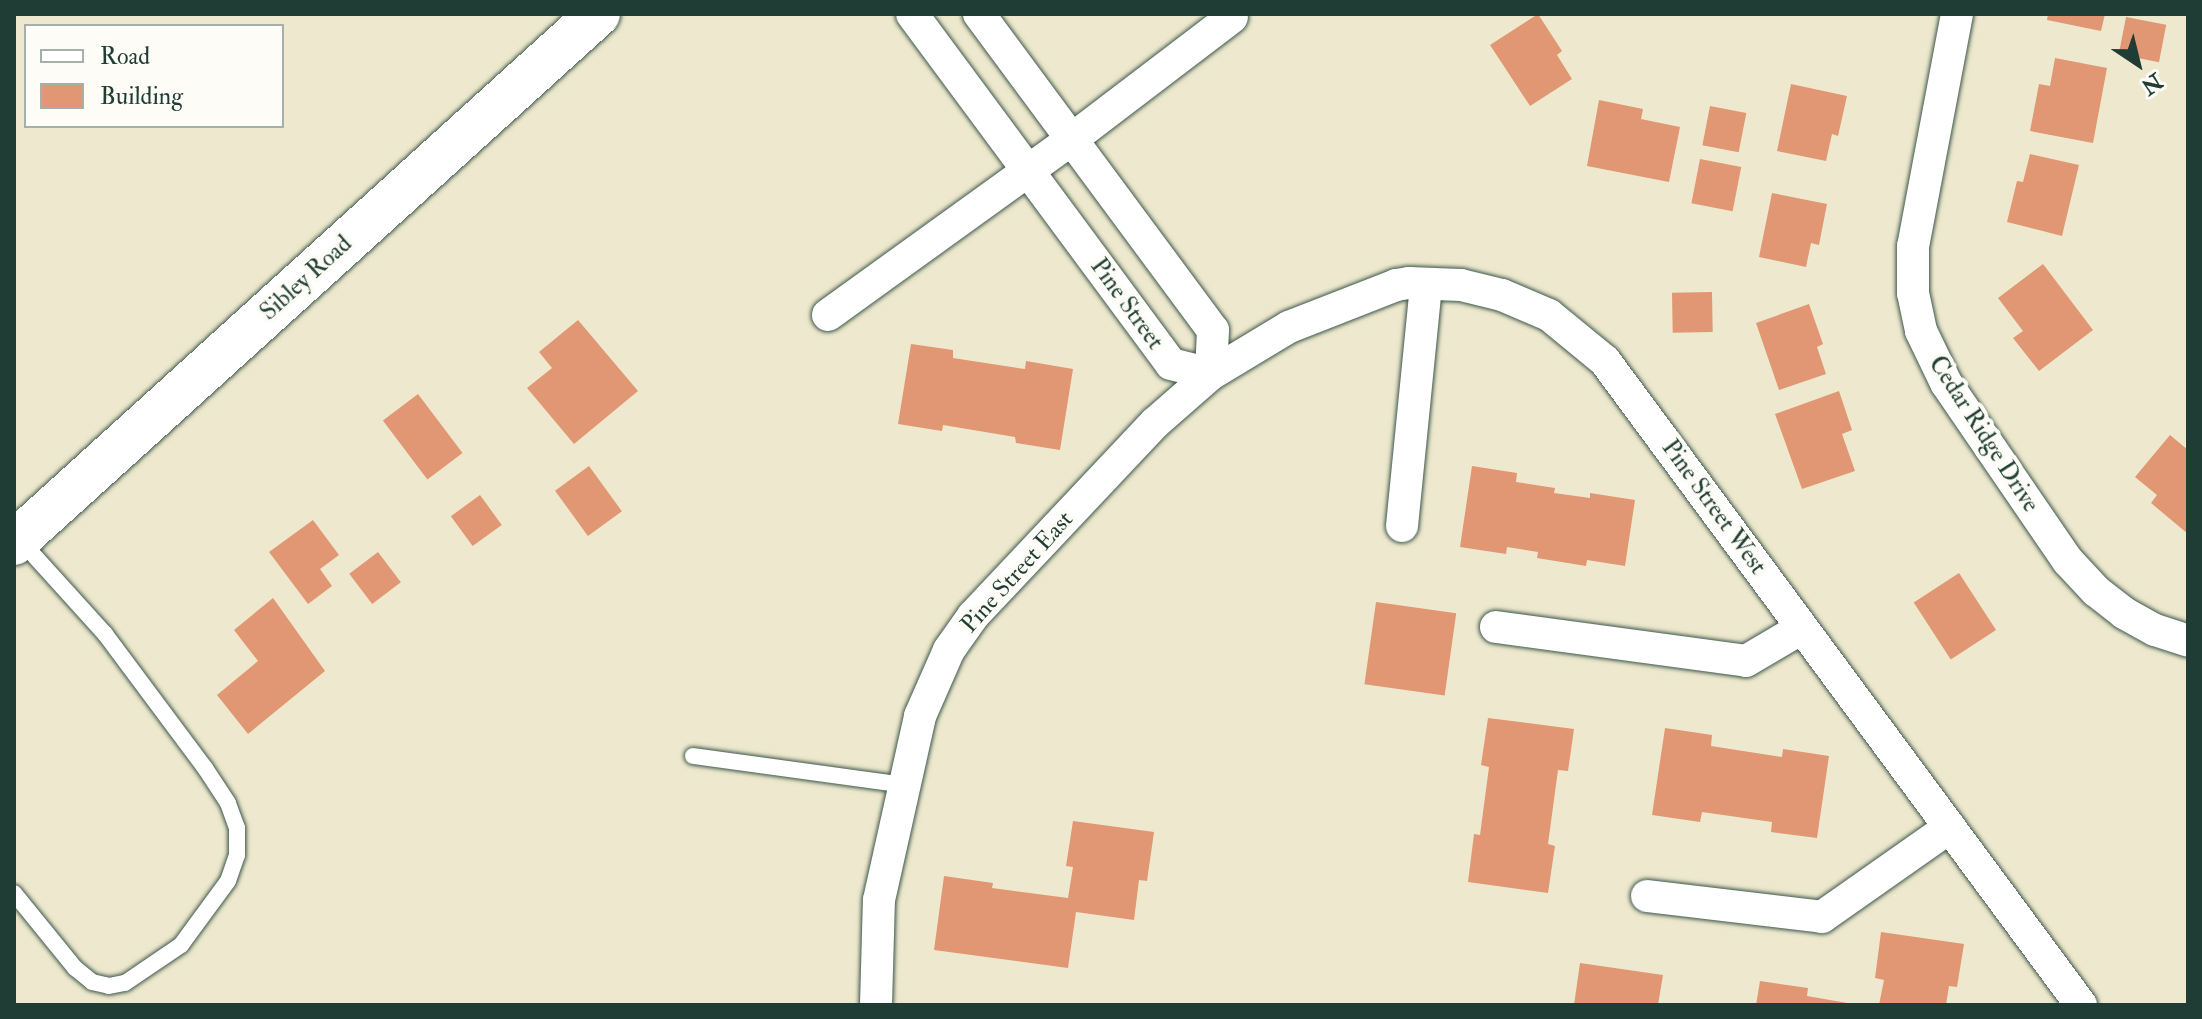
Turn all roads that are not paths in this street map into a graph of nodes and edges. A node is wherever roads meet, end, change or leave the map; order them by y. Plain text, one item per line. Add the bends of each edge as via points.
1 (598, 14) edge
2 (912, 14) edge
3 (979, 14) edge
4 (1949, 15) edge
5 (1232, 17) dead end
6 (1072, 139) junction
7 (1027, 170) junction
8 (1126, 212) junction
9 (1082, 243) junction
10 (1426, 284) junction
11 (828, 315) dead end
12 (1211, 374) junction
13 (1402, 526) dead end
14 (16, 541) edge
15 (1496, 627) dead end
16 (1802, 628) junction
17 (2188, 641) edge
18 (693, 756) dead end
19 (905, 785) junction
20 (1950, 827) junction
21 (14, 893) edge
22 (1647, 896) dead end
23 (876, 1005) edge
24 (2081, 1005) edge

1 - 14 main road, Sibley Road
2 - 7 street, Pine Street
3 - 6 street
4 - 17 street, Cedar Ridge Drive via 1913,246 1913,293 1921,331 1946,383 2068,561 2124,613
5 - 6 street
6 - 7 street
6 - 8 street
7 - 9 street, Pine Street
7 - 11 street
8 - 9 street
8 - 12 street via 1213,330
9 - 12 street, Pine Street via 1171,364
10 - 12 street, Pine Street West via 1396,285 1289,327
10 - 13 street
10 - 16 street, Pine Street West via 1461,285 1502,295 1549,315 1583,339 1625,384
12 - 19 street, Pine Street East via 1155,423 973,616 930,688
14 - 21 lane via 105,634 205,768 228,803 237,828 237,855 221,892 181,945 125,983 109,986 92,982 75,968
15 - 16 street via 1746,661
16 - 20 street, Pine Street West
18 - 19 lane
19 - 23 street, Pine Street East via 879,900
20 - 22 street via 1822,917
20 - 24 street, Pine Street West

